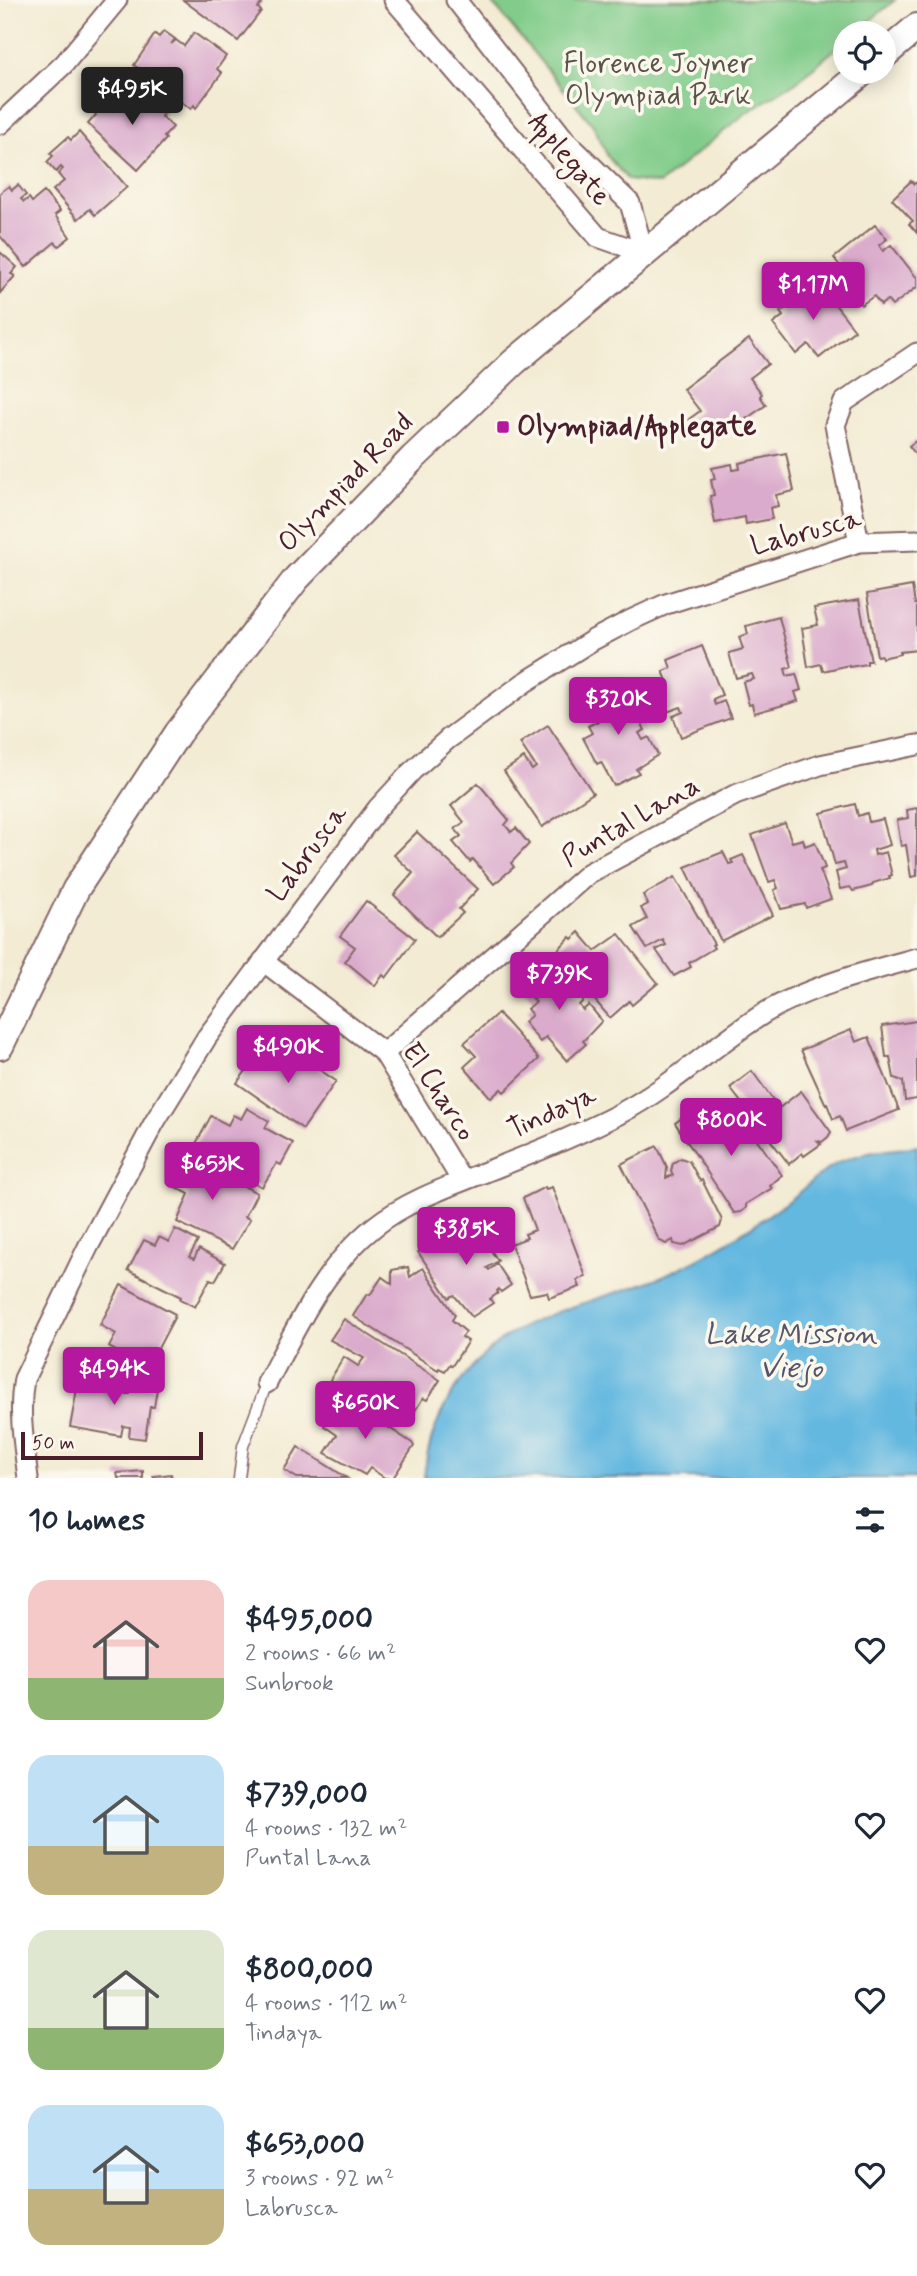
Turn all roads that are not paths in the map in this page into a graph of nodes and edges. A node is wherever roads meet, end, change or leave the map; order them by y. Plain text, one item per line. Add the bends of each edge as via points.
1 (117, 0) edge
2 (394, 0) edge
3 (456, 0) edge
4 (917, 27) edge
5 (896, 44) edge
6 (848, 84) edge
7 (0, 124) edge
8 (644, 253) junction
9 (917, 352) edge
10 (917, 540) edge
11 (859, 542) junction
12 (917, 745) edge
13 (917, 958) edge
14 (263, 961) junction
15 (0, 1046) edge
16 (383, 1053) junction
17 (462, 1181) junction
18 (267, 1383) joint
19 (28, 1478) edge
20 (239, 1478) edge

1 - 7 street via 64,64
2 - 8 street, Applegate via 597,237
3 - 8 street, Applegate via 566,141 630,203
4 - 5 main road
6 - 8 main road, Olympiad Road
8 - 15 main road, Olympiad Road via 514,362 296,579 178,733 76,889
9 - 11 street via 844,402 835,425
10 - 11 street, Labrusca
11 - 14 street, Labrusca via 666,604 593,639 486,709 421,763 378,808
12 - 16 street, Puntal Lana via 820,765 735,795 589,873
13 - 17 street, Tindaya via 826,986 765,1013 622,1112
14 - 16 street, El Charco
14 - 19 street, Labrusca via 207,1037 154,1123 24,1379 21,1411
16 - 17 street, El Charco
17 - 18 street, Tindaya via 406,1206 374,1226 353,1247 306,1309
18 - 20 lane via 243,1446

